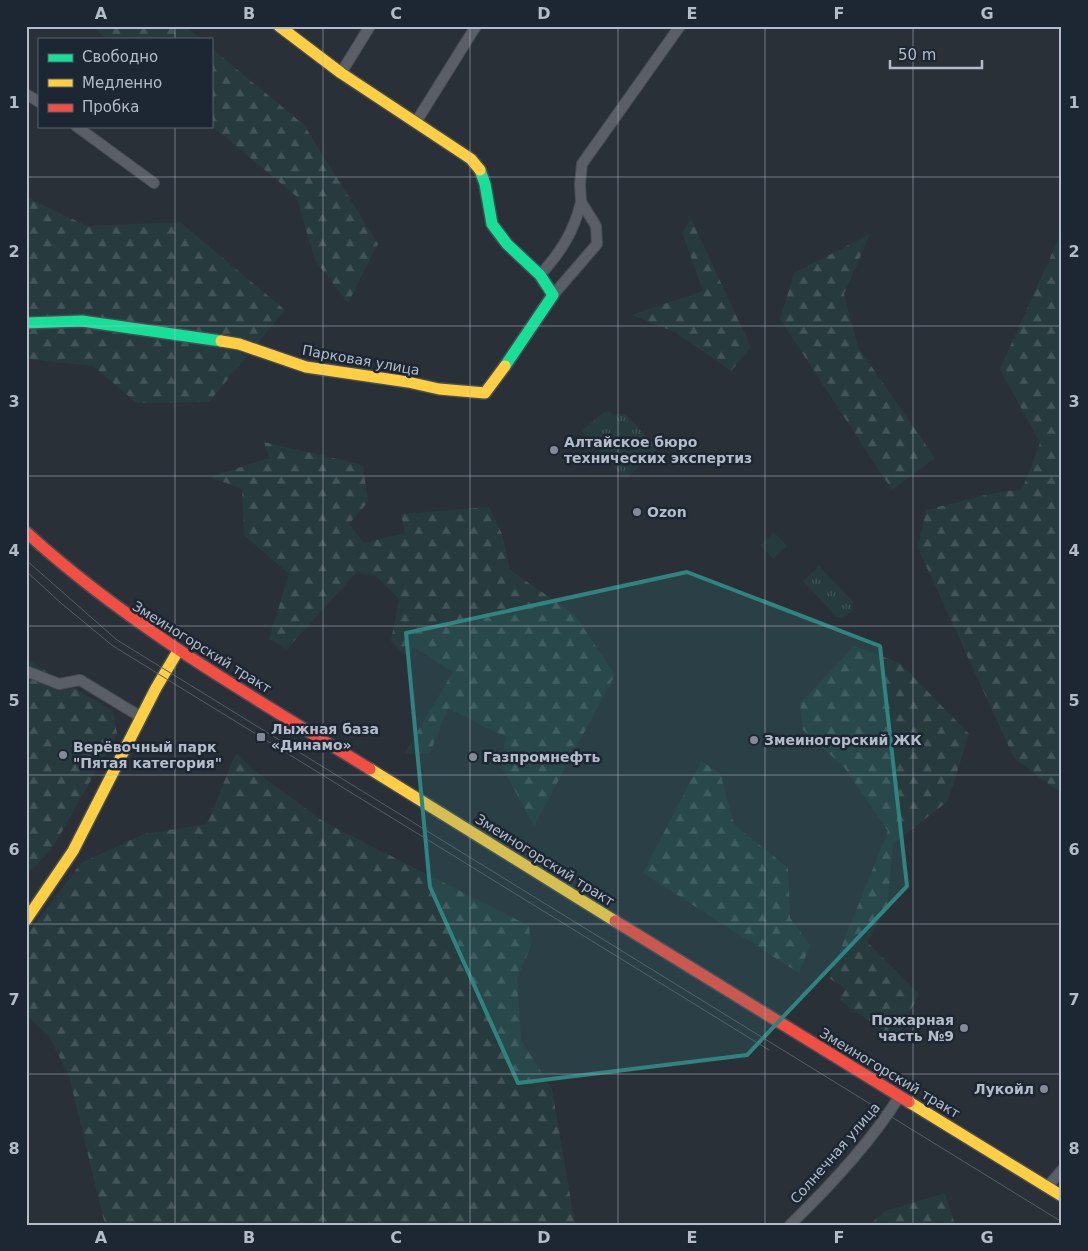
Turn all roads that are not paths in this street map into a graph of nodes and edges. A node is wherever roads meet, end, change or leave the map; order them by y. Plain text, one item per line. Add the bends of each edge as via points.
1 (279, 26) edge
2 (370, 26) edge
3 (476, 26) edge
4 (680, 26) edge
5 (341, 73) junction
6 (26, 94) edge
7 (38, 101) edge
8 (416, 122) junction
9 (79, 128) edge
10 (154, 183) dead end
11 (581, 202) junction
12 (540, 275) junction
13 (554, 295) junction
14 (26, 323) edge
15 (26, 532) edge
16 (178, 651) junction
17 (26, 672) edge
18 (141, 717) junction
19 (26, 920) edge
20 (899, 1097) junction
21 (1062, 1170) edge
22 (1047, 1187) junction
23 (1062, 1196) edge
24 (790, 1225) edge

1 - 5 main road
2 - 5 street
3 - 8 street
4 - 11 street via 582,164
5 - 8 main road
6 - 7 street
8 - 12 main road via 481,169 492,224
9 - 10 street
11 - 12 street via 568,239
11 - 13 street, Парковая улица via 596,226 597,244
12 - 13 main road
13 - 14 main road, Парковая улица via 485,393 439,389 313,368 238,344 202,338 82,321
15 - 16 main road, Змеиногорский тракт via 126,618
16 - 18 main road
16 - 20 main road, Змеиногорский тракт
17 - 18 street via 58,684 80,680
18 - 19 main road via 73,851
20 - 22 main road, Змеиногорский тракт
20 - 24 street, Солнечная улица via 884,1121
21 - 22 street
22 - 23 main road, Змеиногорский тракт

